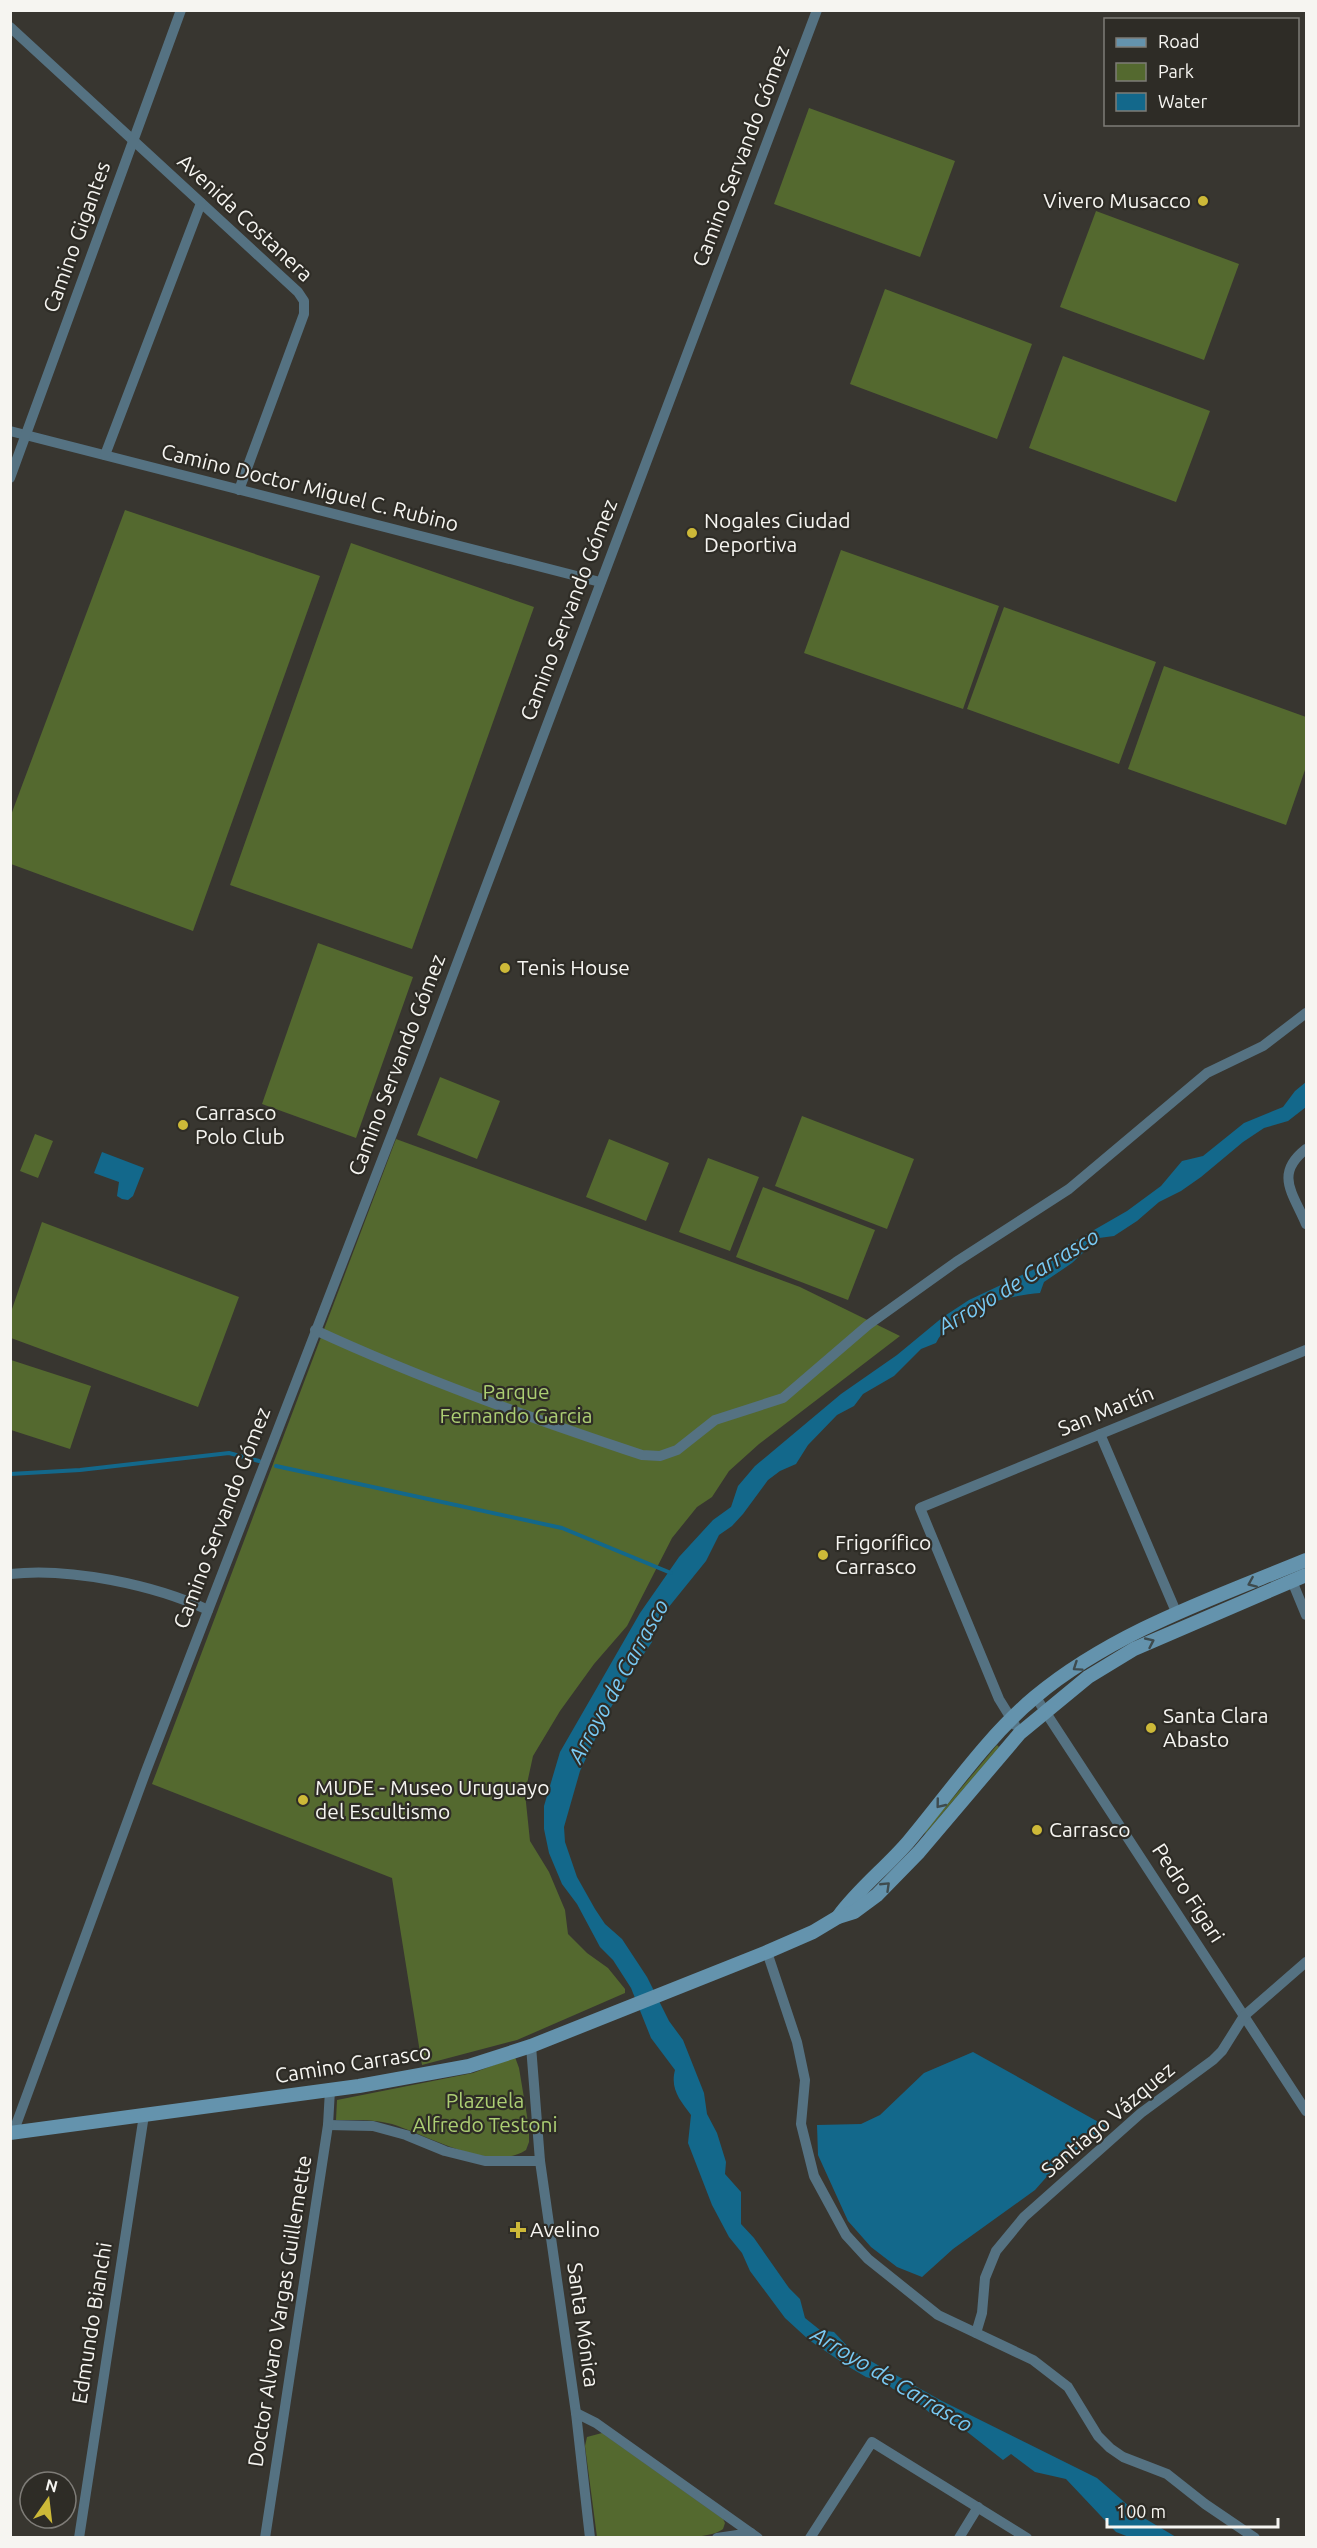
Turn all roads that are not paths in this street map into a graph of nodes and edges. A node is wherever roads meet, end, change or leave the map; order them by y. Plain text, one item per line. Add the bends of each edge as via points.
1 (181, 10) edge
2 (817, 10) edge
3 (10, 27) edge
4 (134, 141) junction
5 (201, 203) junction
6 (10, 431) edge
7 (26, 435) junction
8 (105, 455) junction
9 (10, 478) edge
10 (239, 490) junction
11 (600, 582) junction
12 (1306, 1013) edge
13 (1306, 1149) edge
14 (1306, 1224) edge
15 (315, 1330) junction
16 (1306, 1350) edge
17 (1100, 1434) junction
18 (1306, 1560) edge
19 (10, 1574) edge
20 (1306, 1575) edge
21 (1292, 1581) junction
22 (208, 1610) junction
23 (1177, 1614) junction
24 (1306, 1615) edge
25 (1035, 1696) junction
26 (1046, 1710) junction
27 (1011, 1720) junction
28 (1020, 1733) junction
29 (838, 1917) junction
30 (767, 1952) junction
31 (1306, 1962) edge
32 (1245, 2016) junction
33 (531, 2046) junction
34 (330, 2090) junction
35 (1306, 2111) edge
36 (144, 2115) junction
37 (328, 2125) junction
38 (11, 2133) edge
39 (540, 2161) junction
40 (976, 2333) junction
41 (576, 2413) junction
42 (978, 2507) junction
43 (755, 2535) edge
44 (79, 2538) edge
45 (265, 2538) edge
46 (590, 2538) edge
47 (717, 2538) edge
48 (810, 2538) edge
49 (959, 2538) edge
50 (1027, 2538) edge
51 (1255, 2538) edge

1 - 4 street, Camino Gigantes
2 - 11 street, Camino Servando Gómez
3 - 4 street, Avenida Costanera
4 - 5 street, Avenida Costanera
4 - 7 street, Camino Gigantes
5 - 8 street
5 - 10 street, Avenida Costanera via 304,301 304,314
6 - 7 street, Camino Doctor Miguel C. Rubino
7 - 8 street, Camino Doctor Miguel C. Rubino
7 - 9 street, Camino Gigantes
8 - 10 street, Camino Doctor Miguel C. Rubino
10 - 11 street, Camino Doctor Miguel C. Rubino
11 - 15 street, Camino Servando Gómez
12 - 15 street via 1263,1046 1207,1073 1069,1189 868,1325 783,1398 715,1420 677,1450 660,1456 642,1455 387,1364
13 - 14 street via 1295,1158 1288,1172
15 - 22 street, Camino Servando Gómez
16 - 17 street, San Martín
17 - 23 street
17 - 27 street, San Martín via 920,1508
18 -> 23 main road
19 - 22 street via 61,1574 125,1583
20 - 21 main road
21 - 24 street
26 -> 21 main road via 1134,1649
22 - 38 street, Camino Servando Gómez
23 -> 25 main road via 1105,1650
25 - 26 street, Pedro Figari
25 - 27 main road
26 - 28 main road
26 - 32 street, Pedro Figari
27 - 28 street
27 -> 29 main road via 889,1865
29 -> 28 main road via 854,1912 900,1872
29 - 30 main road, Camino Carrasco
30 - 33 main road, Camino Carrasco
30 - 40 street via 797,2042 805,2080 801,2124 814,2176 827,2201 846,2235 868,2259 938,2315
31 - 32 street, Santiago Vázquez
32 - 35 street, Pedro Figari
32 - 40 street, Santiago Vázquez via 1213,2060 1141,2113 1024,2217 996,2251 985,2278
33 - 34 main road, Camino Carrasco via 469,2066
33 - 39 street, Santa Mónica
34 - 36 main road, Camino Carrasco
34 - 37 street, Doctor Alvaro Vargas Guillemette
36 - 38 main road, Camino Carrasco
36 - 44 street, Edmundo Bianchi
37 - 39 street via 373,2126 485,2161
37 - 45 street, Doctor Alvaro Vargas Guillemette
39 - 41 street, Santa Mónica
40 - 51 street via 1033,2360 1068,2387 1098,2436 1110,2448 1167,2474
41 - 43 street via 597,2423
41 - 46 street, Santa Mónica
42 - 48 street via 872,2442
42 - 49 street
42 - 50 street
43 - 47 street

